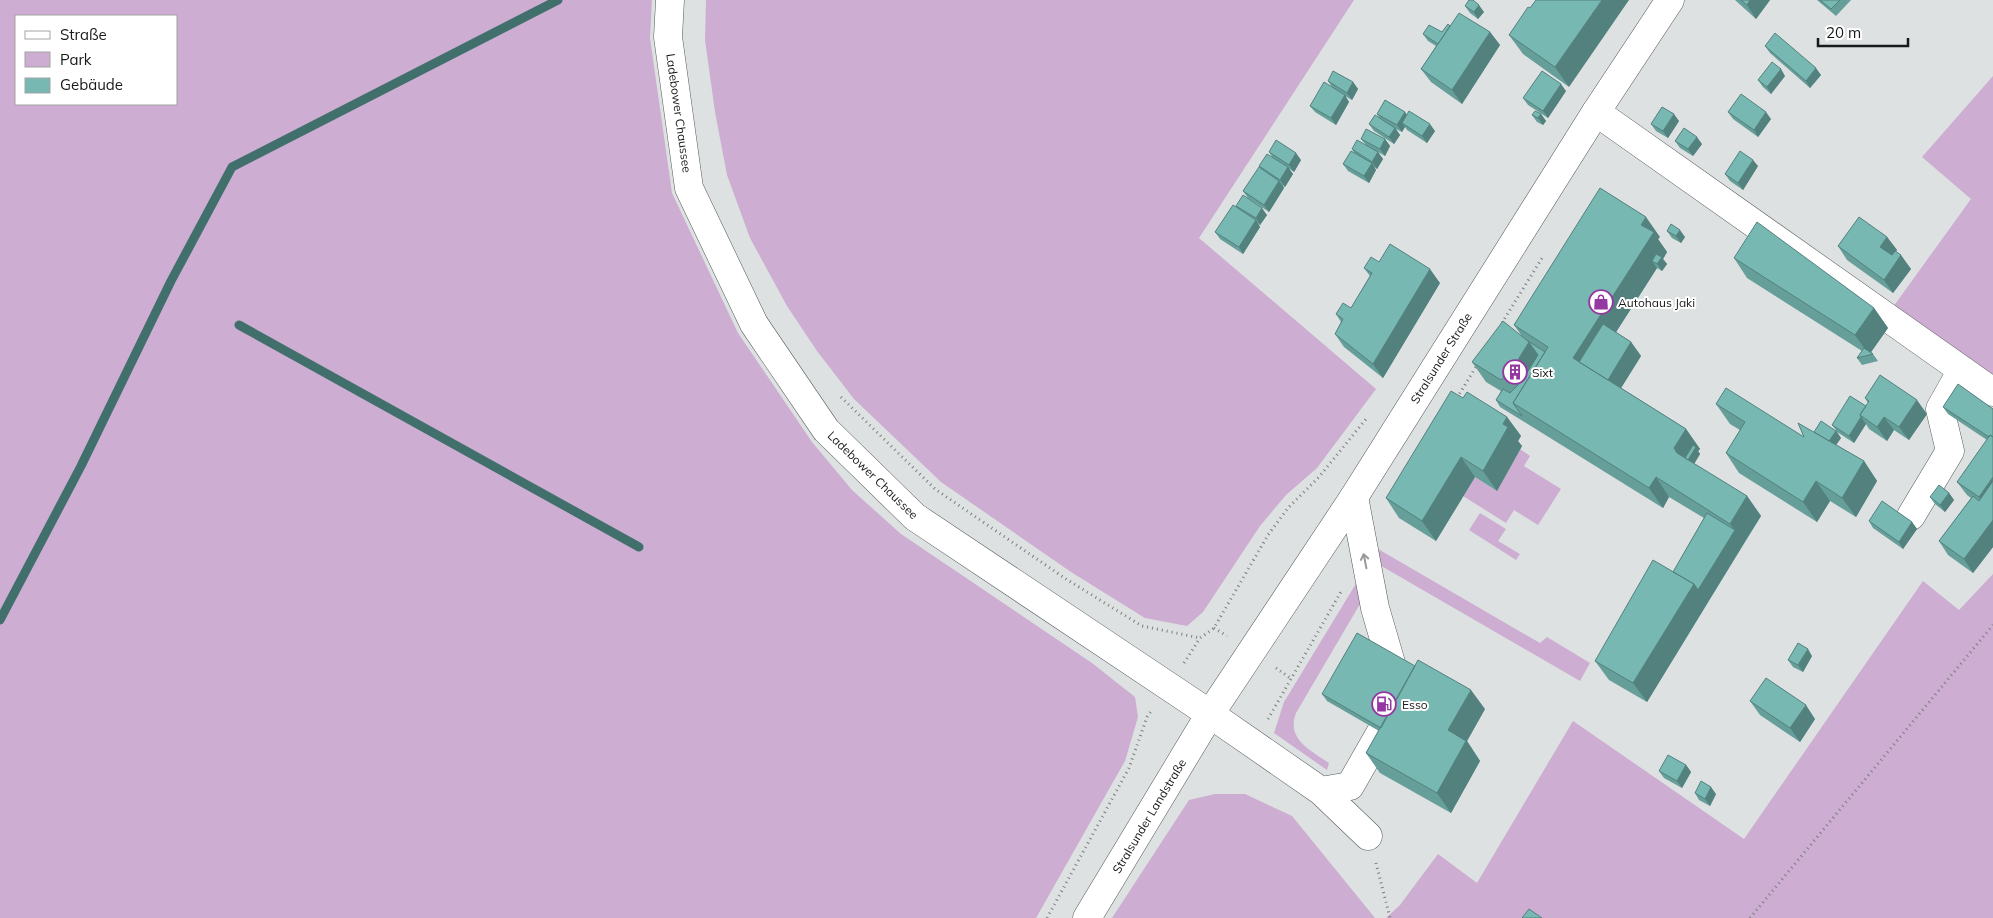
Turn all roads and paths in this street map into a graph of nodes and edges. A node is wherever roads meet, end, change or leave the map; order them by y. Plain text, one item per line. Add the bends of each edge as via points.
1 (670, 0) edge
2 (1670, 0) edge
3 (1596, 112) junction
4 (1546, 250) dead end
5 (1502, 325) edge
6 (1482, 358) edge
7 (1962, 370) junction
8 (837, 391) dead end
9 (1993, 392) edge
10 (1457, 399) edge
11 (1369, 415) dead end
12 (1354, 497) junction
13 (1911, 516) dead end
14 (1364, 554) junction
15 (1993, 625) edge
16 (1200, 638) junction
17 (1168, 686) junction
18 (1210, 714) junction
19 (1253, 744) junction
20 (1321, 791) junction
21 (1368, 836) joint
22 (1047, 918) edge
23 (1087, 918) edge
24 (1390, 918) edge
25 (1750, 918) edge

1 - 17 street, Ladebower Chaussee via 668,37 689,188 754,324 826,430 915,517
2 - 3 street, Stralsunder Straße
3 - 7 street
3 - 12 street, Stralsunder Straße
4 - 5 path
6 - 10 path
7 - 9 street
7 - 13 street via 1940,409 1950,451
8 - 16 path via 935,489 1066,579 1142,626
11 - 16 path via 1319,477 1288,508 1268,535 1214,628
12 - 14 street
12 - 18 street, Stralsunder Straße
14 - 19 path
20 -> 14 street via 1350,786 1401,697 1375,608
15 - 25 path
16 - 17 path
17 - 18 street, Ladebower Chaussee
17 - 22 path via 1147,717 1129,768
18 - 19 street, Ladebower Chaussee
18 - 23 street, Stralsunder Landstraße
19 - 20 street, Ladebower Chaussee
20 - 21 street, Ladebower Chaussee
21 - 24 path

